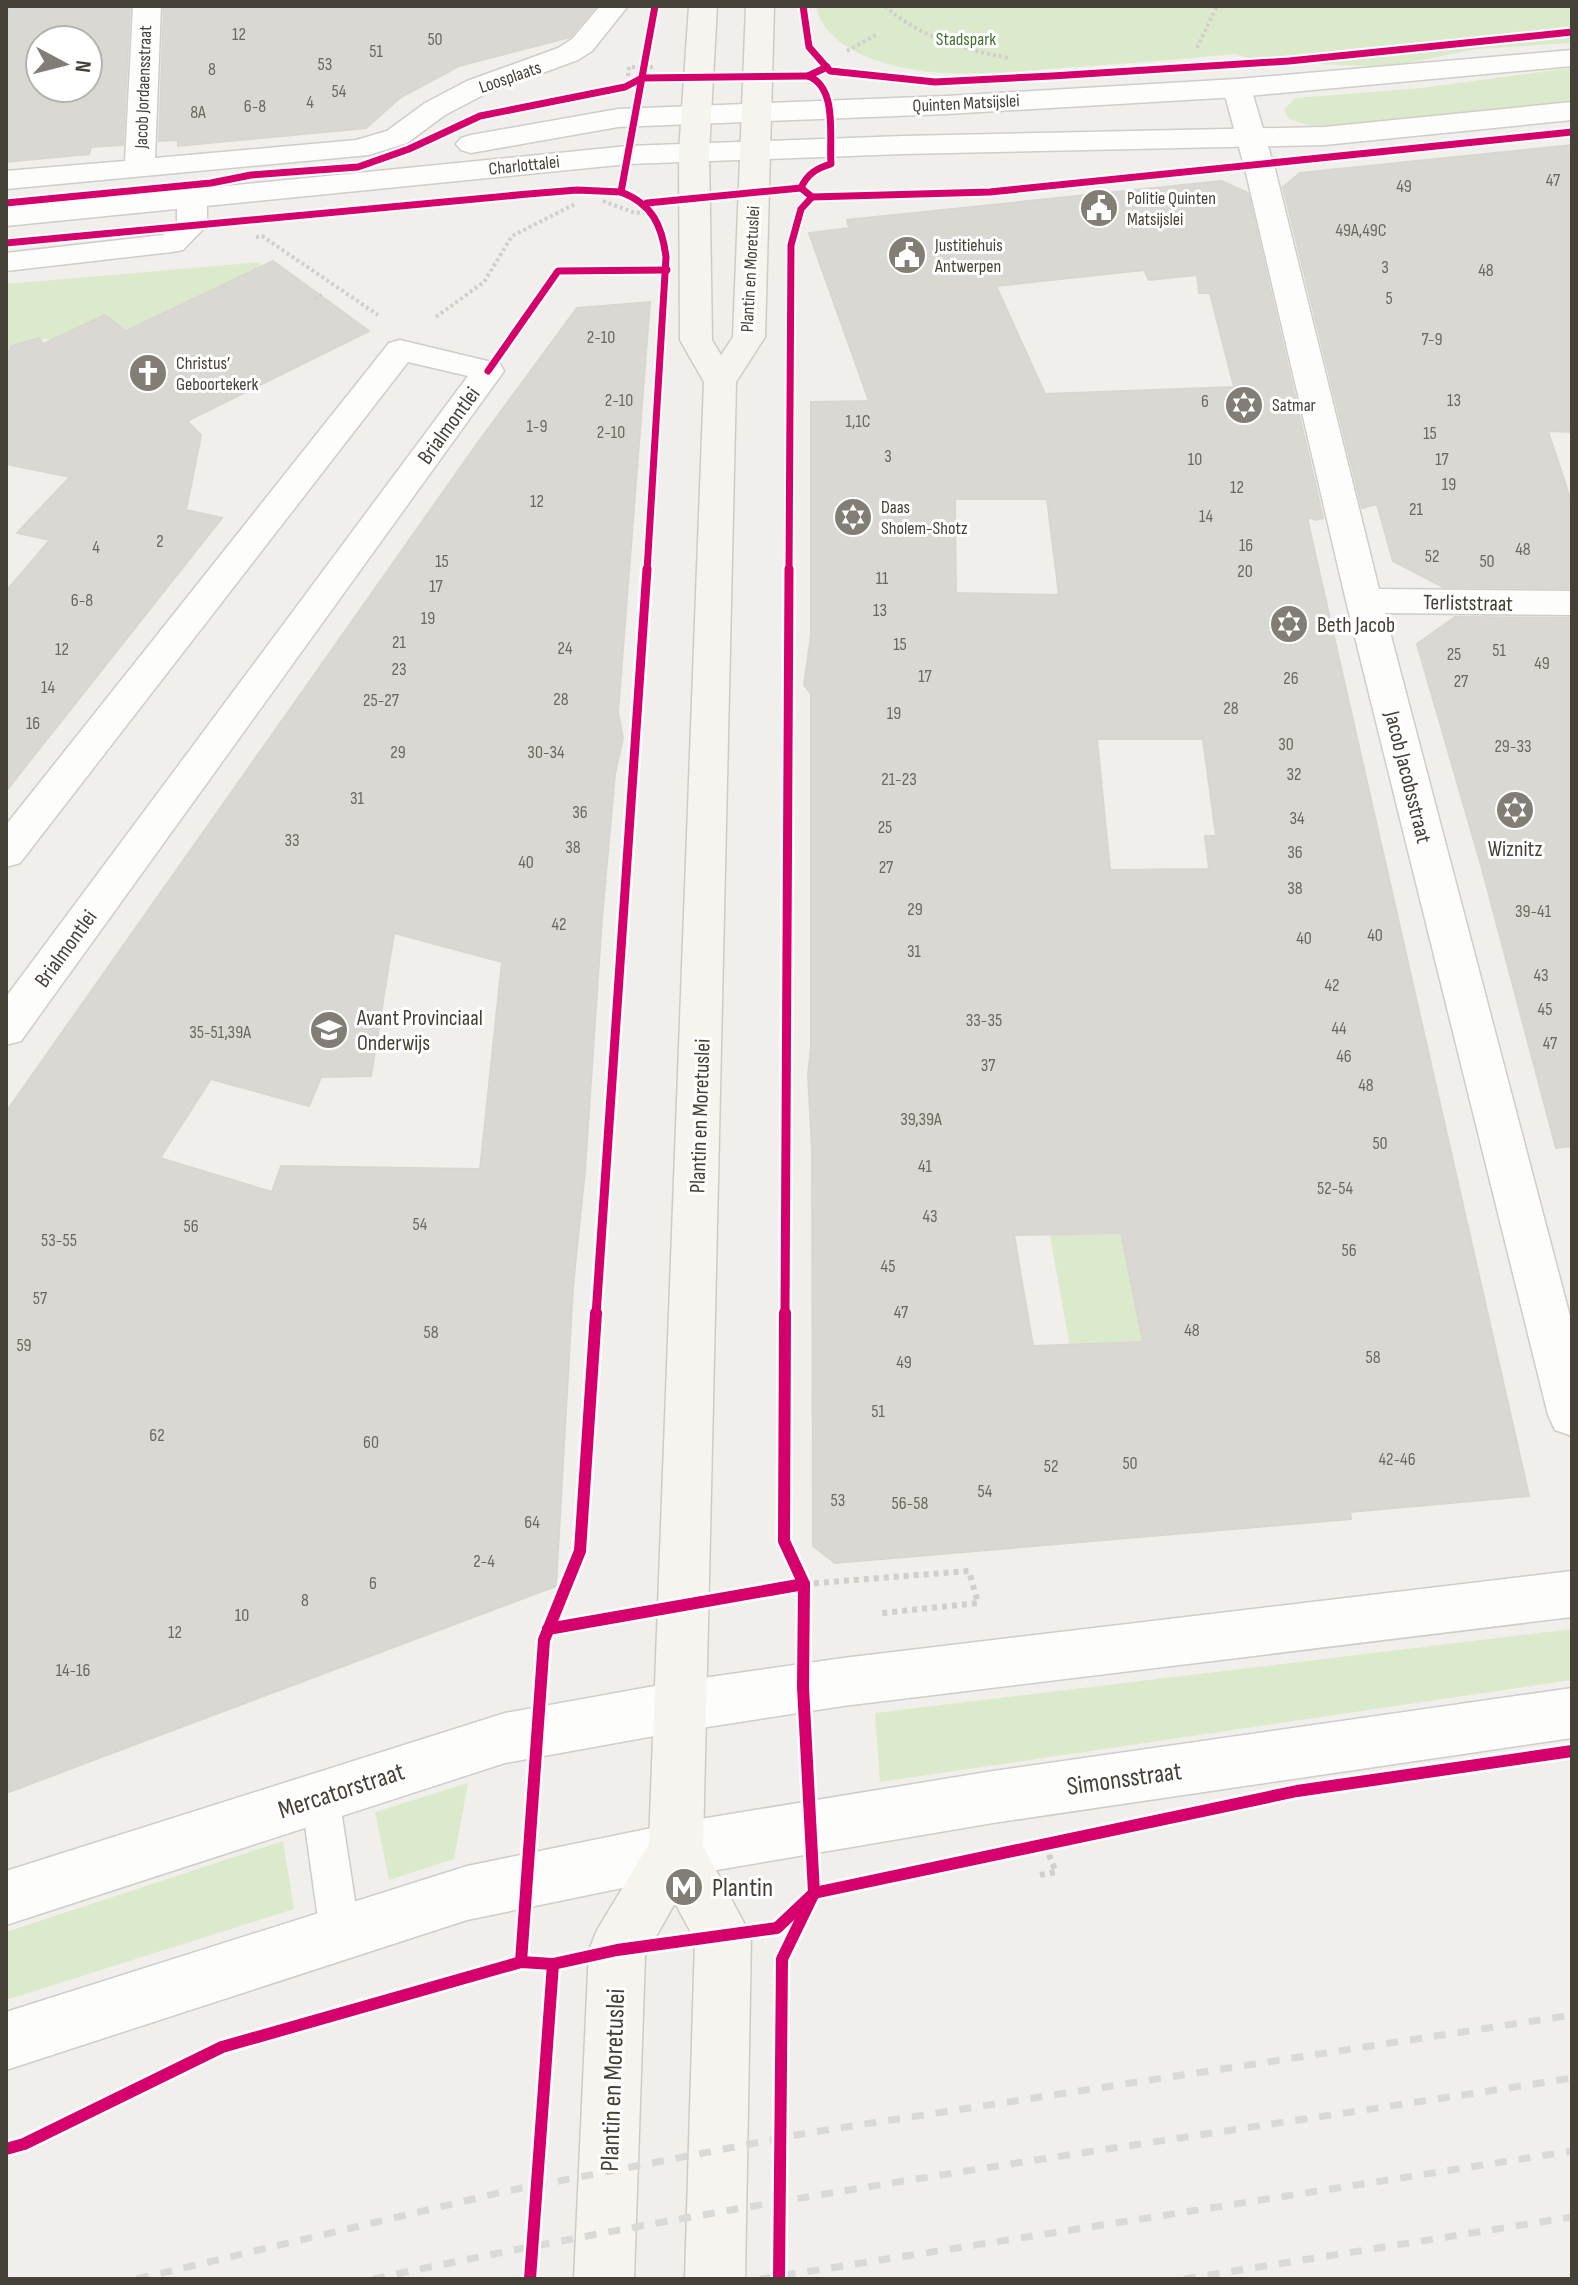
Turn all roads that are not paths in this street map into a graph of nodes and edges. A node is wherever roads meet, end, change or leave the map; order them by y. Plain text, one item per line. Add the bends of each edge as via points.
1 (147, 6) edge
2 (614, 6) edge
3 (703, 6) edge
4 (760, 6) edge
5 (1572, 58) edge
6 (1237, 88) junction
7 (1572, 111) edge
8 (756, 112) junction
9 (695, 115) junction
10 (1252, 138) junction
11 (754, 149) junction
12 (694, 152) junction
13 (249, 158) junction
14 (140, 167) junction
15 (6, 180) edge
16 (295, 190) junction
17 (253, 193) junction
18 (192, 199) junction
19 (6, 217) edge
20 (6, 262) edge
21 (720, 382) junction
22 (1364, 601) junction
23 (1572, 603) edge
24 (6, 853) edge
25 (6, 1029) edge
26 (1572, 1415) edge
27 (1572, 1594) edge
28 (682, 1706) junction
29 (1572, 1713) edge
30 (320, 1797) junction
31 (676, 1850) junction
32 (6, 1898) edge
33 (340, 1933) junction
34 (6, 2041) edge
35 (604, 2279) edge
36 (715, 2279) edge

1 - 14 street, Jacob Jordaensstraat
2 - 13 street, Loosplaats via 568,54 477,87 397,137 359,149
3 - 9 main road
4 - 8 main road, Plantin en Moretuslei
5 - 6 street, Quinten Matsijslei
6 - 8 street, Quinten Matsijslei
6 - 10 street
7 - 10 street, Quinten Matsijslei via 1324,136
8 - 9 street, Quinten Matsijslei
8 - 11 main road, Plantin en Moretuslei
9 - 12 main road
9 - 16 street, Charlottalei via 618,118 456,147
10 - 11 street, Quinten Matsijslei
10 - 22 street, Jacob Jacobsstraat
11 - 12 street, Charlottalei
11 - 21 main road, Plantin en Moretuslei via 749,337
12 - 16 street, Charlottalei
12 - 21 main road via 696,340
13 - 14 street
13 - 17 street
14 - 15 street
16 - 17 street, Charlottalei
17 - 18 street, Charlottalei
18 - 19 street, Charlottalei
18 - 20 street via 192,225 172,243
21 - 28 main road, Plantin en Moretuslei
22 - 23 street, Terliststraat
22 - 26 street, Jacob Jacobsstraat
24 - 25 street, Brialmontlei via 400,350 488,371
27 - 28 street via 829,1683
28 - 30 street, Mercatorstraat via 505,1738
28 - 31 main road, Plantin en Moretuslei
29 - 31 street, Simonsstraat via 993,1797
30 - 32 street, Mercatorstraat
30 - 33 lane
31 - 33 street via 492,1886
31 - 35 main road, Plantin en Moretuslei via 617,1950
31 - 36 main road via 723,1936
33 - 34 street

